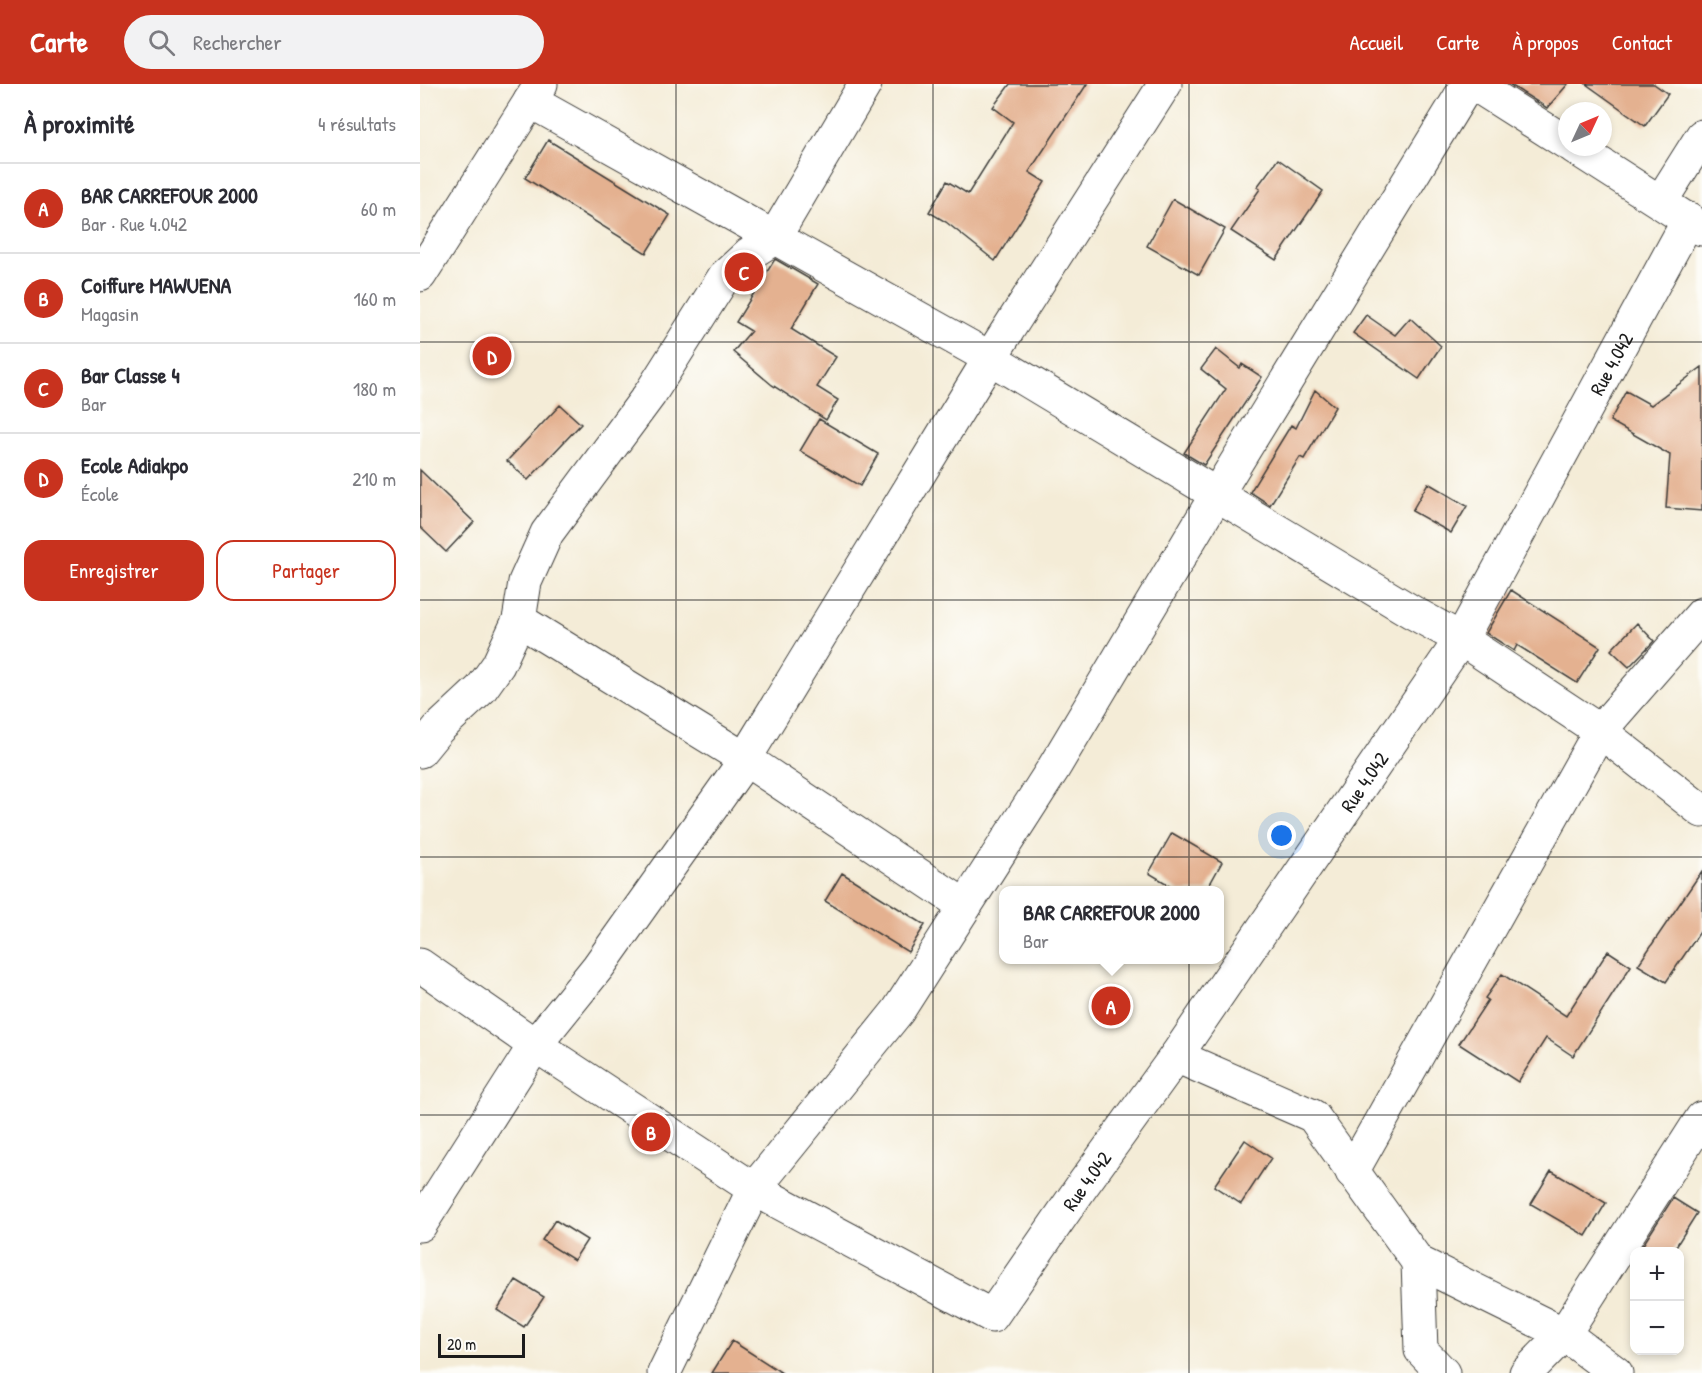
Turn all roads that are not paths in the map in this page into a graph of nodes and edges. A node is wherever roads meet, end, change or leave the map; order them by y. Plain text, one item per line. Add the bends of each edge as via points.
1 (865, 84) edge
2 (1165, 84) edge
3 (1468, 84) edge
4 (1474, 84) edge
5 (536, 92) edge
6 (1558, 136) edge
7 (1702, 136) edge
8 (1588, 156) edge
9 (1661, 201) junction
10 (1696, 224) edge
11 (774, 238) junction
12 (420, 275) edge
13 (990, 358) junction
14 (1216, 494) junction
15 (1702, 614) edge
16 (519, 620) junction
17 (1461, 639) junction
18 (1600, 731) junction
19 (420, 751) edge
20 (745, 759) junction
21 (1702, 811) edge
22 (965, 906) junction
23 (420, 965) edge
24 (535, 1045) junction
25 (1176, 1056) junction
26 (1702, 1118) edge
27 (1352, 1172) junction
28 (754, 1189) junction
29 (420, 1225) edge
30 (1418, 1262) junction
31 (1564, 1334) junction
32 (664, 1373) edge
33 (1443, 1373) edge
34 (1526, 1373) edge
35 (1616, 1373) edge

1 - 11 street
2 - 13 street
3 - 14 street
4 - 6 street
5 - 11 street
5 - 12 street
7 - 9 street
8 - 9 street
9 - 10 street
10 - 17 street, Rue 4.042
11 - 13 street
11 - 16 street via 724,277 650,394 547,533 525,582
13 - 14 street
13 - 20 street
14 - 17 street
14 - 22 street via 1053,769
15 - 18 street
16 - 19 street via 498,665 481,689
16 - 20 street
17 - 18 street
17 - 25 street, Rue 4.042
18 - 21 street
18 - 27 street
20 - 22 street
20 - 24 street via 598,967
22 - 28 street via 898,1011
23 - 24 street
24 - 28 street
24 - 29 street
25 - 27 street via 1312,1116
25 - 28 street, Rue 4.042 via 992,1316
26 - 31 street
27 - 30 street
28 - 32 street
30 - 31 street
30 - 33 street via 1421,1350
31 - 34 street
31 - 35 street

